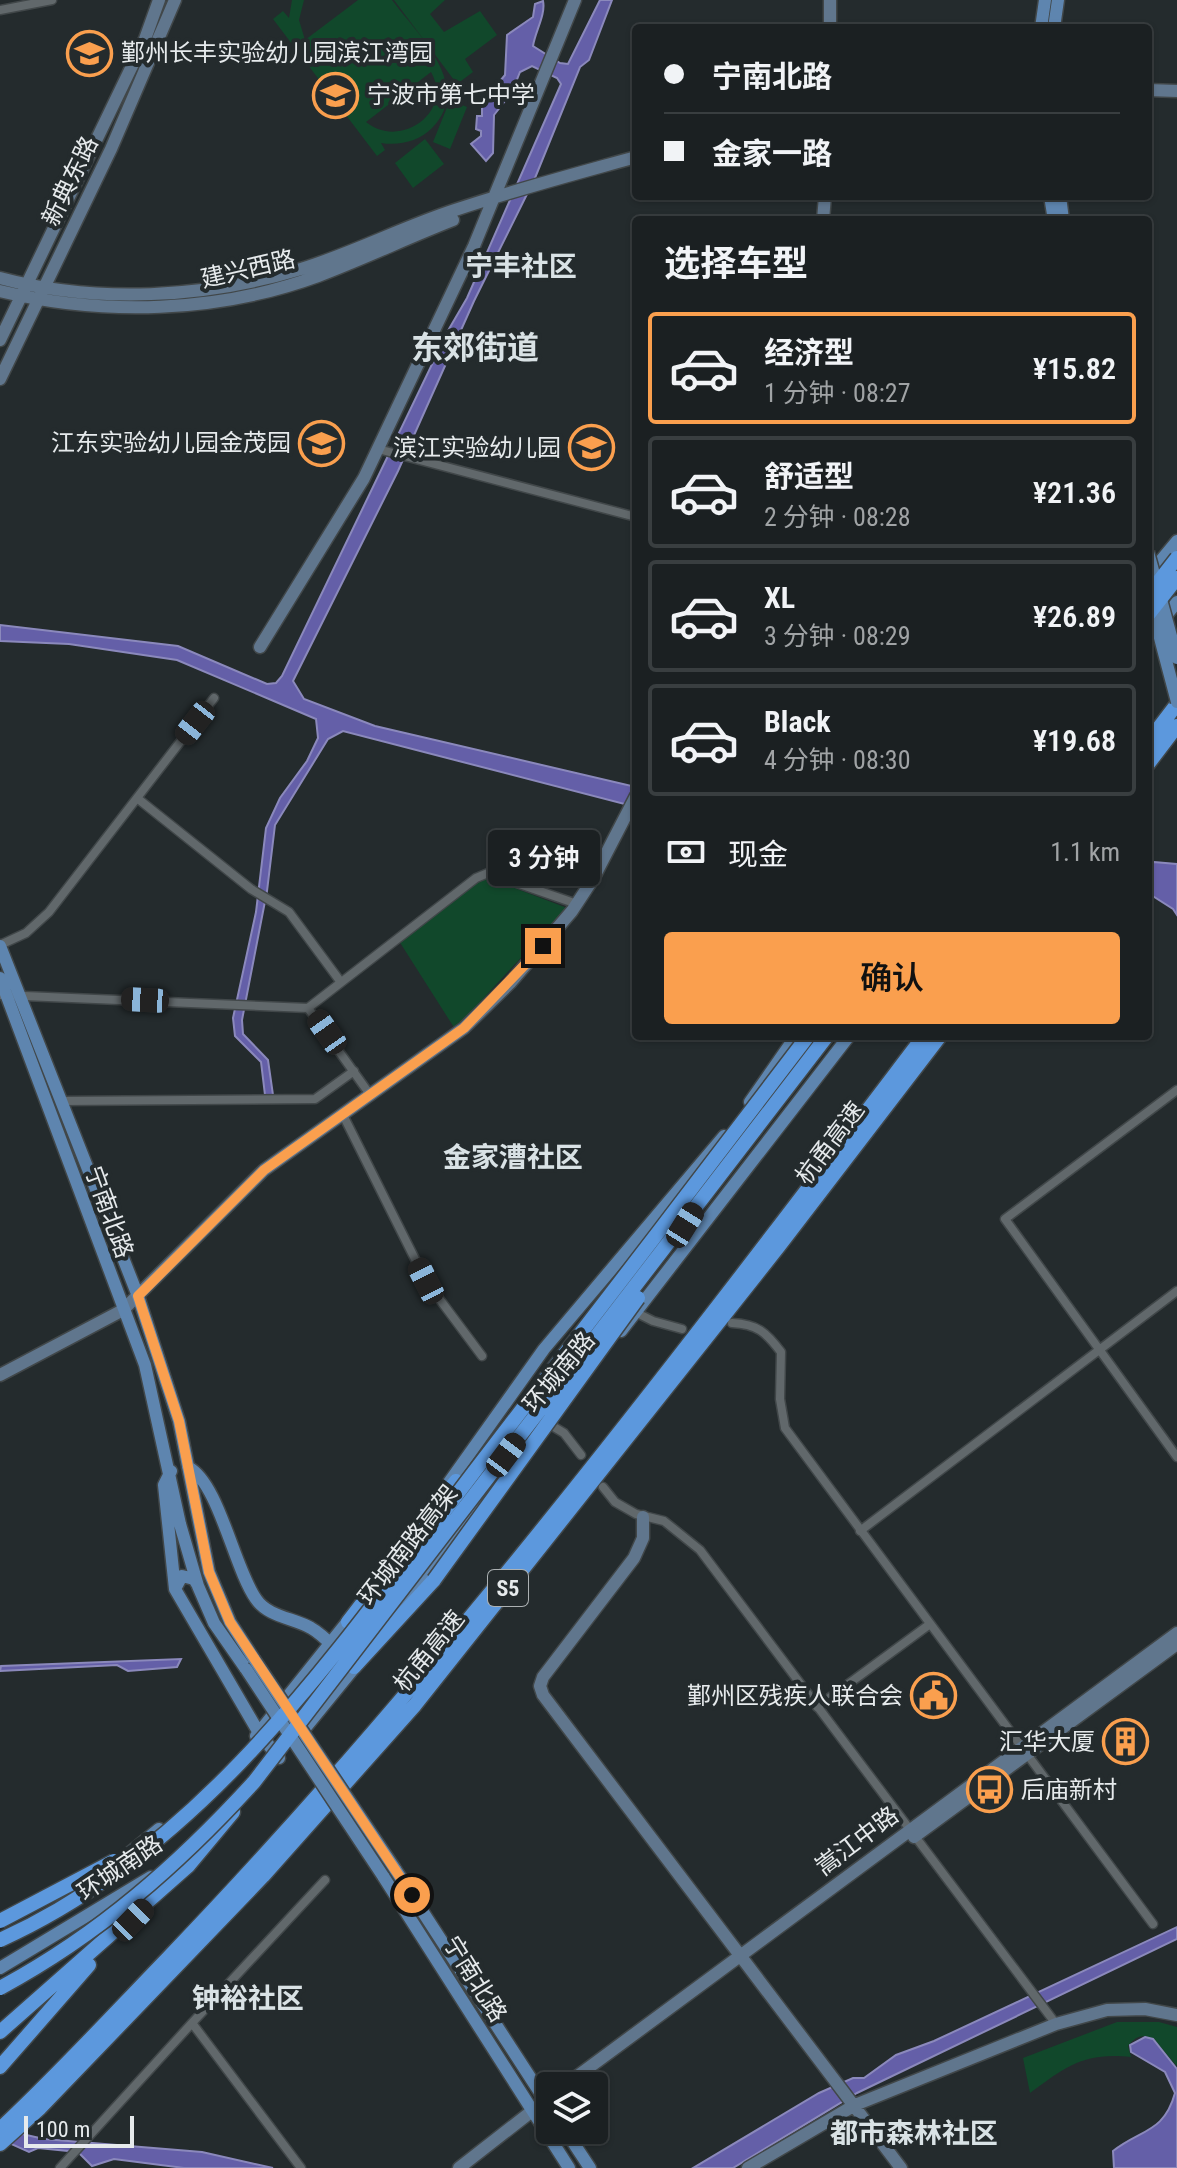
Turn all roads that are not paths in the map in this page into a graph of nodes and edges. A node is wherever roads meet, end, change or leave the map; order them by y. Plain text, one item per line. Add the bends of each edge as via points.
1 (52, 0) edge
2 (159, 0) edge
3 (175, 0) edge
4 (575, 0) edge
5 (830, 0) edge
6 (1045, 0) edge
7 (1058, 0) edge
8 (0, 10) edge
9 (830, 24) edge
10 (1042, 24) edge
11 (1055, 24) edge
12 (1152, 90) edge
13 (1177, 91) edge
14 (632, 158) edge
15 (495, 199) junction
16 (0, 278) edge
17 (43, 287) junction
18 (0, 291) edge
19 (24, 291) junction
20 (37, 300) junction
21 (0, 340) edge
22 (0, 379) edge
23 (380, 450) junction
24 (632, 516) edge
25 (1177, 541) edge
26 (1177, 558) edge
27 (1152, 567) edge
28 (1152, 571) edge
29 (1177, 578) edge
30 (1152, 589) edge
31 (1177, 602) edge
32 (1152, 609) edge
33 (1152, 610) edge
34 (1152, 633) edge
35 (260, 647) dead end
36 (1177, 658) edge
37 (214, 698) dead end
38 (1177, 703) edge
39 (1177, 726) edge
40 (1152, 737) edge
41 (1152, 759) edge
42 (137, 798) junction
43 (632, 803) edge
44 (577, 904) junction
45 (0, 945) edge
46 (0, 978) edge
47 (340, 981) junction
48 (8, 994) edge
49 (308, 1008) junction
50 (793, 1040) edge
51 (805, 1040) edge
52 (824, 1040) edge
53 (846, 1040) edge
54 (921, 1040) edge
55 (937, 1040) edge
56 (354, 1071) junction
57 (1177, 1090) edge
58 (371, 1096) junction
59 (61, 1101) junction
60 (343, 1115) junction
61 (682, 1201) junction
62 (699, 1203) junction
63 (600, 1284) junction
64 (1177, 1291) edge
65 (138, 1296) junction
66 (123, 1310) junction
67 (636, 1314) junction
68 (732, 1323) dead end
69 (682, 1329) dead end
70 (1101, 1351) junction
71 (482, 1356) dead end
72 (0, 1375) edge
73 (509, 1398) junction
74 (545, 1422) junction
75 (581, 1455) dead end
76 (1177, 1457) edge
77 (188, 1467) junction
78 (171, 1471) junction
79 (603, 1487) dead end
80 (209, 1494) junction
81 (193, 1497) junction
82 (643, 1517) junction
83 (860, 1531) junction
84 (198, 1586) junction
85 (175, 1589) junction
86 (348, 1622) junction
87 (930, 1624) junction
88 (1177, 1633) edge
89 (1177, 1643) edge
90 (330, 1644) junction
91 (250, 1664) junction
92 (354, 1667) junction
93 (817, 1707) junction
94 (259, 1733) junction
95 (1024, 1750) junction
96 (279, 1758) junction
97 (254, 1782) junction
98 (170, 1829) junction
99 (911, 1834) junction
100 (325, 1880) dead end
101 (151, 1901) junction
102 (0, 1921) edge
103 (1153, 1924) dead end
104 (0, 1941) edge
105 (742, 1960) junction
106 (0, 1968) edge
107 (0, 1988) edge
108 (1177, 2015) edge
109 (192, 2023) junction
110 (1056, 2024) junction
111 (0, 2032) edge
112 (0, 2067) edge
113 (584, 2072) edge
114 (595, 2072) edge
115 (536, 2083) edge
116 (36, 2104) junction
117 (854, 2104) junction
118 (536, 2112) edge
119 (533, 2114) junction
120 (0, 2129) edge
121 (0, 2144) edge
122 (574, 2144) edge
123 (60, 2168) edge
124 (301, 2168) edge
125 (459, 2168) edge
126 (473, 2168) edge
127 (569, 2168) edge
128 (590, 2168) edge
129 (748, 2168) edge
130 (901, 2168) edge

1 - 8 street
2 - 19 street, 新典东路
3 - 17 street, 新典东路 via 111,149
4 - 15 street
5 - 9 street
6 - 10 main road
7 - 11 main road
12 - 13 street
14 - 15 street, 建兴西路
15 - 17 street, 建兴西路 via 245,284 125,294
15 - 20 street, 建兴西路 via 316,276 254,294 151,307
15 - 23 street
16 - 19 street, 建兴西路
17 - 19 street, 建兴西路
17 - 20 street, 新典东路
18 - 19 street, 建兴西路
19 - 20 street, 建兴西路
19 - 21 street, 新典东路
20 - 22 street, 新典东路
23 - 24 street
23 - 35 street
25 - 28 main road
26 - 30 highway, bridge
27 - 36 main road, bridge
29 - 33 highway, bridge
31 - 34 main road
32 - 38 main road, bridge
37 - 42 street
38 - 40 highway
39 - 41 highway
42 - 45 street via 38,923
42 - 47 street via 292,915
43 - 44 street
44 - 47 street via 488,873
44 - 58 street via 464,1028
45 - 48 main road, 宁南北路
46 - 48 main road, 宁南北路
47 - 49 street
48 - 49 street
48 - 59 main road, 宁南北路
48 - 66 main road, 宁南北路
49 - 56 street
50 - 63 main road, 环城南路 via 735,1124
51 - 61 highway, 环城南路高架, bridge
52 - 62 highway, 环城南路高架, bridge
53 - 67 main road, 环城南路
54 - 116 highway, 杭甬高速 / S5 via 407,1697
55 - 116 highway, 杭甬高速 / S5 via 415,1705 263,1876
56 - 58 street
56 - 59 street via 315,1099
57 - 70 street via 1005,1219
58 - 60 street
59 - 65 main road, 宁南北路
60 - 65 street via 264,1170
60 - 71 street via 426,1281
61 - 86 highway, bridge via 591,1308
61 - 98 highway, 环城南路高架, bridge via 299,1695 234,1770
62 - 92 highway, bridge via 642,1292 434,1580
62 - 97 highway, 环城南路高架, bridge
63 - 67 street
63 - 73 main road, 环城南路
64 - 70 street
65 - 66 street
65 - 77 main road, 宁南北路 via 179,1421
66 - 72 street
66 - 78 main road, 宁南北路 via 145,1365
67 - 69 street
67 - 74 main road, 环城南路
68 - 83 street via 752,1324 781,1352 785,1428
70 - 76 street
70 - 83 street
73 - 74 street
73 - 86 main road, 环城南路
74 - 75 street via 564,1433
74 - 92 main road, 环城南路
77 - 80 main road
77 - 81 main road, 宁南北路
78 - 84 main road, 宁南北路
78 - 85 main road via 164,1485
79 - 82 street via 615,1502
80 - 81 main road
80 - 90 main road via 257,1602 312,1628
81 - 91 main road, 宁南北路 via 209,1572
82 - 93 street via 664,1521 700,1550
82 - 105 street via 643,1538 634,1558 540,1686
83 - 87 street
84 - 85 main road via 182,1576
84 - 91 main road, 宁南北路 via 214,1623
85 - 94 main road
86 - 90 main road, 环城南路
87 - 93 street
87 - 95 street
88 - 95 street, 嵩江中路
89 - 95 street, 嵩江中路
90 - 92 main road
90 - 94 main road, 环城南路
91 - 115 main road, 宁南北路, bridge via 395,1869
91 - 119 main road, 宁南北路, bridge
92 - 96 main road, 环城南路
93 - 99 street
94 - 96 main road
94 - 104 main road, 环城南路 via 194,1801 128,1855
95 - 99 street, 嵩江中路
95 - 103 street
96 - 106 main road, 环城南路 via 171,1864
97 - 101 highway, bridge via 188,1866
97 - 107 highway, 环城南路高架, bridge via 190,1851 109,1920
98 - 102 highway, bridge
98 - 104 highway, 环城南路高架, bridge via 93,1886
99 - 105 street, 嵩江中路
99 - 110 street
100 - 109 street
101 - 111 highway
101 - 112 highway
105 - 113 street, 嵩江中路
105 - 114 street, 嵩江中路
105 - 117 street
108 - 110 street via 1107,2010
109 - 123 street
109 - 124 street
110 - 117 street
116 - 120 highway, 杭甬高速 / S5
116 - 121 highway, 杭甬高速 / S5
117 - 129 street
117 - 130 street
118 - 119 street
119 - 125 street
119 - 126 street
119 - 127 main road, 宁南北路
122 - 128 main road

